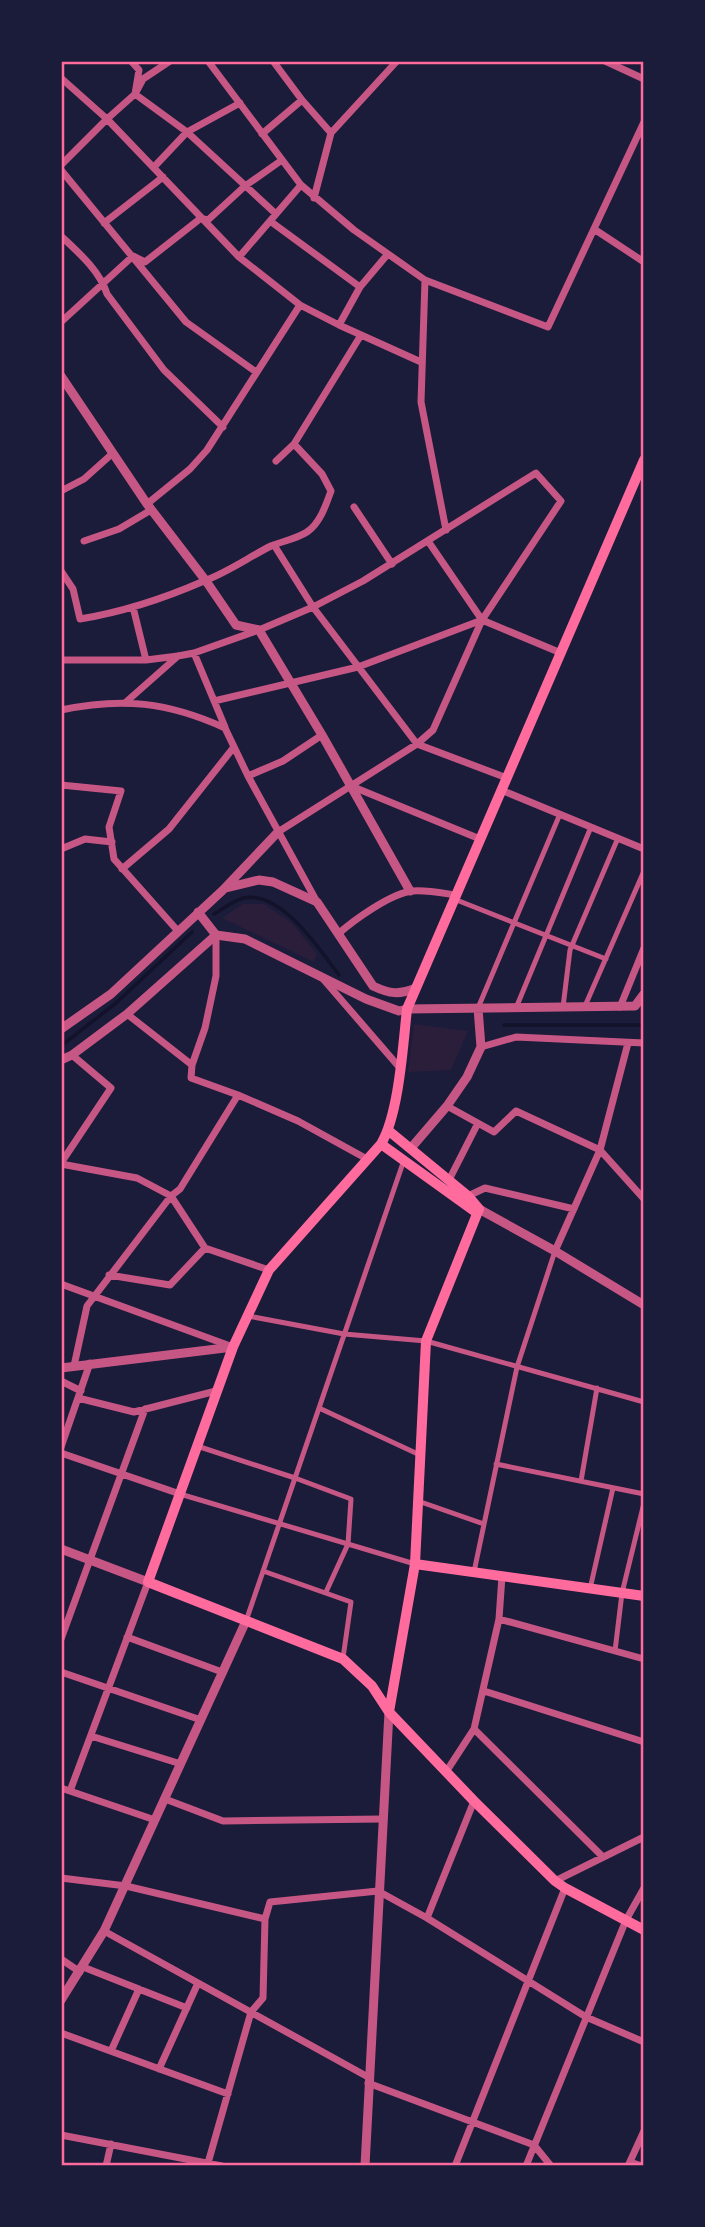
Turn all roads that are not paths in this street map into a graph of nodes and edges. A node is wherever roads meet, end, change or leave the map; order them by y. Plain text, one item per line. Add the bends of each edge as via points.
1 (131, 61) edge
2 (170, 61) edge
3 (208, 61) edge
4 (273, 61) edge
5 (397, 61) edge
6 (605, 61) edge
7 (61, 78) edge
8 (644, 79) edge
9 (135, 94) junction
10 (302, 100) junction
11 (240, 103) junction
12 (107, 119) junction
13 (644, 122) edge
14 (187, 132) junction
15 (331, 133) junction
16 (262, 134) junction
17 (282, 160) junction
18 (61, 167) edge
19 (154, 167) junction
20 (163, 177) junction
21 (301, 185) junction
22 (246, 186) junction
23 (314, 198) junction
24 (273, 217) junction
25 (201, 218) junction
26 (104, 223) junction
27 (594, 229) junction
28 (61, 236) edge
29 (387, 255) junction
30 (133, 256) junction
31 (239, 257) junction
32 (644, 262) edge
33 (425, 280) junction
34 (104, 284) junction
35 (360, 287) junction
36 (300, 305) junction
37 (61, 322) edge
38 (339, 325) junction
39 (362, 335) junction
40 (421, 362) junction
41 (257, 372) junction
42 (61, 376) edge
43 (223, 427) junction
44 (294, 444) junction
45 (113, 453) junction
46 (644, 460) edge
47 (276, 461) dead end
48 (641, 471) edge
49 (61, 491) edge
50 (149, 507) junction
51 (354, 507) dead end
52 (446, 530) junction
53 (84, 541) dead end
54 (428, 541) junction
55 (274, 545) junction
56 (392, 564) junction
57 (61, 571) edge
58 (206, 581) junction
59 (133, 607) junction
60 (313, 607) junction
61 (482, 620) junction
62 (258, 630) junction
63 (194, 653) junction
64 (561, 653) junction
65 (178, 656) junction
66 (61, 660) edge
67 (146, 660) junction
68 (358, 667) junction
69 (289, 682) junction
70 (214, 701) junction
71 (126, 702) junction
72 (61, 710) edge
73 (225, 727) junction
74 (322, 735) junction
75 (417, 744) junction
76 (234, 747) junction
77 (248, 776) junction
78 (507, 778) junction
79 (61, 785) edge
80 (351, 786) junction
81 (501, 790) junction
82 (560, 814) junction
83 (591, 827) junction
84 (278, 832) junction
85 (618, 838) junction
86 (480, 839) junction
87 (112, 842) junction
88 (61, 849) edge
89 (644, 849) edge
90 (122, 869) junction
91 (644, 870) edge
92 (223, 890) junction
93 (410, 891) junction
94 (455, 897) junction
95 (317, 902) junction
96 (198, 912) junction
97 (514, 923) junction
98 (177, 930) junction
99 (338, 934) junction
100 (216, 935) junction
101 (545, 935) junction
102 (572, 946) junction
103 (644, 948) edge
104 (606, 959) junction
105 (321, 976) junction
106 (373, 986) junction
107 (416, 988) junction
108 (644, 994) edge
109 (366, 999) junction
110 (563, 1007) junction
111 (585, 1007) junction
112 (620, 1007) junction
113 (639, 1007) edge
114 (478, 1008) junction
115 (516, 1008) junction
116 (407, 1009) junction
117 (127, 1013) junction
118 (61, 1030) edge
119 (628, 1043) junction
120 (644, 1043) edge
121 (481, 1047) junction
122 (72, 1055) junction
123 (61, 1060) edge
124 (192, 1065) junction
125 (400, 1068) junction
126 (237, 1095) junction
127 (447, 1105) junction
128 (478, 1123) junction
129 (389, 1131) junction
130 (381, 1144) junction
131 (411, 1148) junction
132 (600, 1150) junction
133 (367, 1159) junction
134 (404, 1160) junction
135 (61, 1164) edge
136 (449, 1180) junction
137 (171, 1196) junction
138 (468, 1196) junction
139 (644, 1199) edge
140 (574, 1209) junction
141 (478, 1211) junction
142 (205, 1248) junction
143 (555, 1251) junction
144 (269, 1270) junction
145 (109, 1275) junction
146 (61, 1284) edge
147 (93, 1297) junction
148 (644, 1305) edge
149 (248, 1316) junction
150 (344, 1334) junction
151 (426, 1341) junction
152 (233, 1347) junction
153 (90, 1363) junction
154 (74, 1366) junction
155 (61, 1367) edge
156 (517, 1367) junction
157 (61, 1381) edge
158 (597, 1388) junction
159 (216, 1391) junction
160 (644, 1394) edge
161 (79, 1395) junction
162 (642, 1402) edge
163 (318, 1408) junction
164 (145, 1409) junction
165 (197, 1446) junction
166 (61, 1447) edge
167 (61, 1453) edge
168 (420, 1455) junction
169 (496, 1464) junction
170 (122, 1474) junction
171 (295, 1478) junction
172 (581, 1481) junction
173 (613, 1488) junction
174 (180, 1494) junction
175 (644, 1494) edge
176 (418, 1501) junction
177 (644, 1503) edge
178 (279, 1523) junction
179 (484, 1524) junction
180 (348, 1544) junction
181 (61, 1549) edge
182 (90, 1559) junction
183 (415, 1564) junction
184 (263, 1571) junction
185 (474, 1572) junction
186 (502, 1576) junction
187 (148, 1582) junction
188 (590, 1589) junction
189 (326, 1592) junction
190 (622, 1593) junction
191 (644, 1596) edge
192 (499, 1619) junction
193 (246, 1620) junction
194 (127, 1637) junction
195 (61, 1639) edge
196 (615, 1651) junction
197 (344, 1658) junction
198 (644, 1659) edge
199 (61, 1672) edge
200 (222, 1672) junction
201 (108, 1688) junction
202 (484, 1691) junction
203 (389, 1712) junction
204 (201, 1720) junction
205 (474, 1728) junction
206 (91, 1736) junction
207 (644, 1742) edge
208 (180, 1764) junction
209 (446, 1772) junction
210 (61, 1787) edge
211 (70, 1791) junction
212 (165, 1799) junction
213 (474, 1801) junction
214 (382, 1819) junction
215 (155, 1820) junction
216 (644, 1837) edge
217 (604, 1857) junction
218 (61, 1878) edge
219 (555, 1881) junction
220 (126, 1886) junction
221 (565, 1888) junction
222 (644, 1888) edge
223 (378, 1891) junction
224 (265, 1919) junction
225 (427, 1919) junction
226 (626, 1920) junction
227 (644, 1930) edge
228 (104, 1931) junction
229 (61, 1959) edge
230 (82, 1969) junction
231 (528, 1980) junction
232 (198, 1983) junction
233 (139, 1989) junction
234 (61, 2000) edge
235 (187, 2008) junction
236 (251, 2012) junction
237 (586, 2017) junction
238 (61, 2033) edge
239 (644, 2042) edge
240 (111, 2051) junction
241 (159, 2069) junction
242 (368, 2080) junction
243 (228, 2094) junction
244 (472, 2122) junction
245 (644, 2131) edge
246 (61, 2135) edge
247 (111, 2144) junction
248 (534, 2145) junction
249 (183, 2162) edge
250 (208, 2163) junction
251 (629, 2164) edge
252 (106, 2166) edge
253 (222, 2166) edge
254 (365, 2166) edge
255 (454, 2166) edge
256 (526, 2166) edge
257 (551, 2166) edge
258 (642, 2166) edge

1 - 9 street via 139,70
2 - 9 street via 143,79
3 - 11 street
4 - 10 street
5 - 15 street
6 - 8 street
7 - 12 street
9 - 12 street
9 - 14 street
10 - 15 street
10 - 16 street
11 - 14 street
11 - 16 street
12 - 18 street
12 - 19 street
13 - 27 street
14 - 19 street
14 - 22 street
15 - 23 street
16 - 17 street
17 - 21 street
17 - 22 street
18 - 26 street
19 - 20 street
20 - 25 street
20 - 26 street
21 - 23 street
21 - 24 street
22 - 24 street
22 - 25 street via 208,220
23 - 29 street
24 - 31 street
24 - 35 street
25 - 30 street via 145,262
25 - 31 street
26 - 30 street
27 - 32 street
27 - 33 street via 548,327
28 - 34 street
29 - 33 street
29 - 35 street
30 - 34 street
30 - 41 street via 186,322
31 - 36 street
33 - 40 street
34 - 37 street
34 - 43 street via 164,370
35 - 38 street
36 - 38 street
36 - 41 street
38 - 39 street
39 - 40 street
39 - 44 street
40 - 52 street via 421,402
41 - 43 street
42 - 45 street
43 - 50 street via 190,469
44 - 47 street
44 - 55 street via 331,491 327,505 306,533
45 - 49 street via 84,479
45 - 50 street
46 - 48 main road
48 - 64 main road
50 - 53 street via 119,529
50 - 58 street
51 - 56 street
52 - 54 street
52 - 61 street via 536,473 561,501
54 - 56 street
54 - 61 street
55 - 58 street
55 - 60 street
56 - 60 street
57 - 59 street via 73,589 80,619
58 - 59 street
58 - 62 street via 236,625
59 - 67 street
60 - 62 street
60 - 68 street
61 - 64 street
61 - 68 street
61 - 75 street via 433,730
62 - 63 street
62 - 69 street
63 - 65 street
63 - 70 street
64 - 78 main road
65 - 67 street
65 - 71 street
66 - 67 street
68 - 69 street
68 - 75 street
69 - 70 street
69 - 74 street
70 - 73 street
71 - 72 street
71 - 73 street via 165,706
73 - 76 street
74 - 77 street via 283,761
74 - 80 street
75 - 78 street
75 - 80 street
76 - 77 street
76 - 90 street via 169,829
77 - 84 street
78 - 81 main road
79 - 87 street via 121,791 109,828
80 - 84 street
80 - 86 street
80 - 93 street
81 - 82 street
81 - 86 main road
82 - 83 street
82 - 97 street
83 - 85 street
83 - 101 street
84 - 92 street
84 - 95 street
85 - 89 street
85 - 102 street
86 - 94 main road
87 - 88 street via 85,839
87 - 90 street via 114,859
90 - 98 street
91 - 104 street
92 - 95 street via 273,881
92 - 96 street
93 - 94 street
93 - 99 street via 382,903
94 - 97 street
94 - 107 main road
95 - 99 street
96 - 98 street
96 - 100 street
97 - 101 street
97 - 114 street
98 - 118 street via 111,994
99 - 106 street
100 - 105 street via 245,939
100 - 117 street
100 - 124 street via 216,976
101 - 102 street
101 - 115 street
102 - 104 street
102 - 110 street
103 - 112 street
104 - 111 street
105 - 109 street
105 - 125 street
106 - 107 street via 400,994
106 - 109 street
107 - 116 main road
108 - 113 street
109 - 116 street via 399,1011
110 - 111 street
110 - 115 street
111 - 112 street
112 - 113 street
114 - 115 street
114 - 116 street
114 - 121 street
116 - 125 main road
117 - 122 street
117 - 124 street
119 - 120 street
119 - 121 street via 516,1037
119 - 132 street
121 - 127 street
122 - 123 street
122 - 135 street via 111,1088
124 - 126 street via 191,1079
125 - 129 main road
126 - 133 street via 298,1121
126 - 137 street via 180,1189
127 - 128 street
127 - 131 street
128 - 132 street via 494,1132 516,1111
128 - 136 street
129 - 130 main road
129 - 131 main road
130 - 133 main road
130 - 134 main road
131 - 134 main road
131 - 136 main road
132 - 139 street
132 - 140 street
133 - 144 main road
134 - 141 main road
134 - 150 street
135 - 137 street via 137,1178
136 - 138 main road
137 - 142 street
137 - 145 street
138 - 140 street via 485,1188
138 - 141 main road
140 - 143 street
141 - 143 street
141 - 151 main road
142 - 144 street
142 - 145 street via 170,1285
143 - 148 street
143 - 156 street
144 - 149 main road
145 - 147 street
146 - 147 street
147 - 152 street
147 - 154 street
149 - 150 street
149 - 152 main road
150 - 151 street
150 - 163 street
151 - 156 street
151 - 168 main road
152 - 153 street
152 - 159 main road
153 - 154 street
153 - 161 street
154 - 155 street
156 - 158 street
156 - 169 street
157 - 161 street
158 - 162 street
158 - 172 street
159 - 164 street
159 - 165 main road
160 - 162 street
161 - 164 street via 134,1412
161 - 166 street
163 - 168 street
163 - 171 street
164 - 170 street
165 - 171 street
165 - 174 main road
167 - 170 street
168 - 176 main road
169 - 172 street
169 - 179 street
170 - 174 street
170 - 182 street
171 - 178 street
171 - 180 street via 351,1499
172 - 173 street
173 - 175 street
173 - 188 street
174 - 178 street
174 - 187 main road
176 - 179 street
176 - 183 main road
177 - 190 street
178 - 180 street
178 - 184 street
179 - 185 street
180 - 183 street
180 - 189 street
181 - 182 street
182 - 187 street
182 - 195 street
183 - 185 main road
183 - 203 main road
184 - 189 street
184 - 193 street
185 - 186 main road
186 - 188 main road
186 - 192 street
187 - 193 main road
187 - 194 street
188 - 190 main road
189 - 197 street via 351,1602
190 - 191 main road
190 - 196 street
192 - 196 street
192 - 202 street
193 - 197 main road
193 - 200 street
194 - 200 street
194 - 201 street
196 - 198 street
197 - 203 main road via 372,1686
199 - 201 street
200 - 204 street
201 - 204 street
201 - 206 street
202 - 205 street
202 - 207 street
203 - 209 main road
203 - 214 street
204 - 208 street
205 - 209 street
205 - 217 street
206 - 208 street
206 - 211 street
208 - 212 street
209 - 213 main road
210 - 211 street
211 - 215 street
212 - 214 street via 223,1821
212 - 215 street
213 - 219 main road
213 - 225 street
214 - 223 street
215 - 220 street
216 - 217 street
217 - 219 street
218 - 220 street
219 - 221 main road
220 - 224 street
220 - 228 street
221 - 226 main road
221 - 231 street
222 - 226 street
223 - 224 street via 270,1902
223 - 225 street
223 - 242 street
224 - 236 street via 263,1998
225 - 231 street
226 - 227 main road
226 - 237 street
228 - 230 street
228 - 232 street
229 - 230 street
230 - 233 street
230 - 234 street
231 - 237 street
231 - 244 street
232 - 235 street
232 - 236 street
233 - 235 street
233 - 240 street
235 - 241 street
236 - 242 street
236 - 243 street
237 - 239 street
237 - 248 street
238 - 240 street
240 - 241 street
241 - 243 street
242 - 244 street
242 - 254 street
243 - 250 street
244 - 248 street
244 - 255 street
245 - 251 street
246 - 247 street
247 - 249 street
247 - 252 street
248 - 256 street
248 - 257 street
249 - 250 street
250 - 253 street
251 - 258 street

